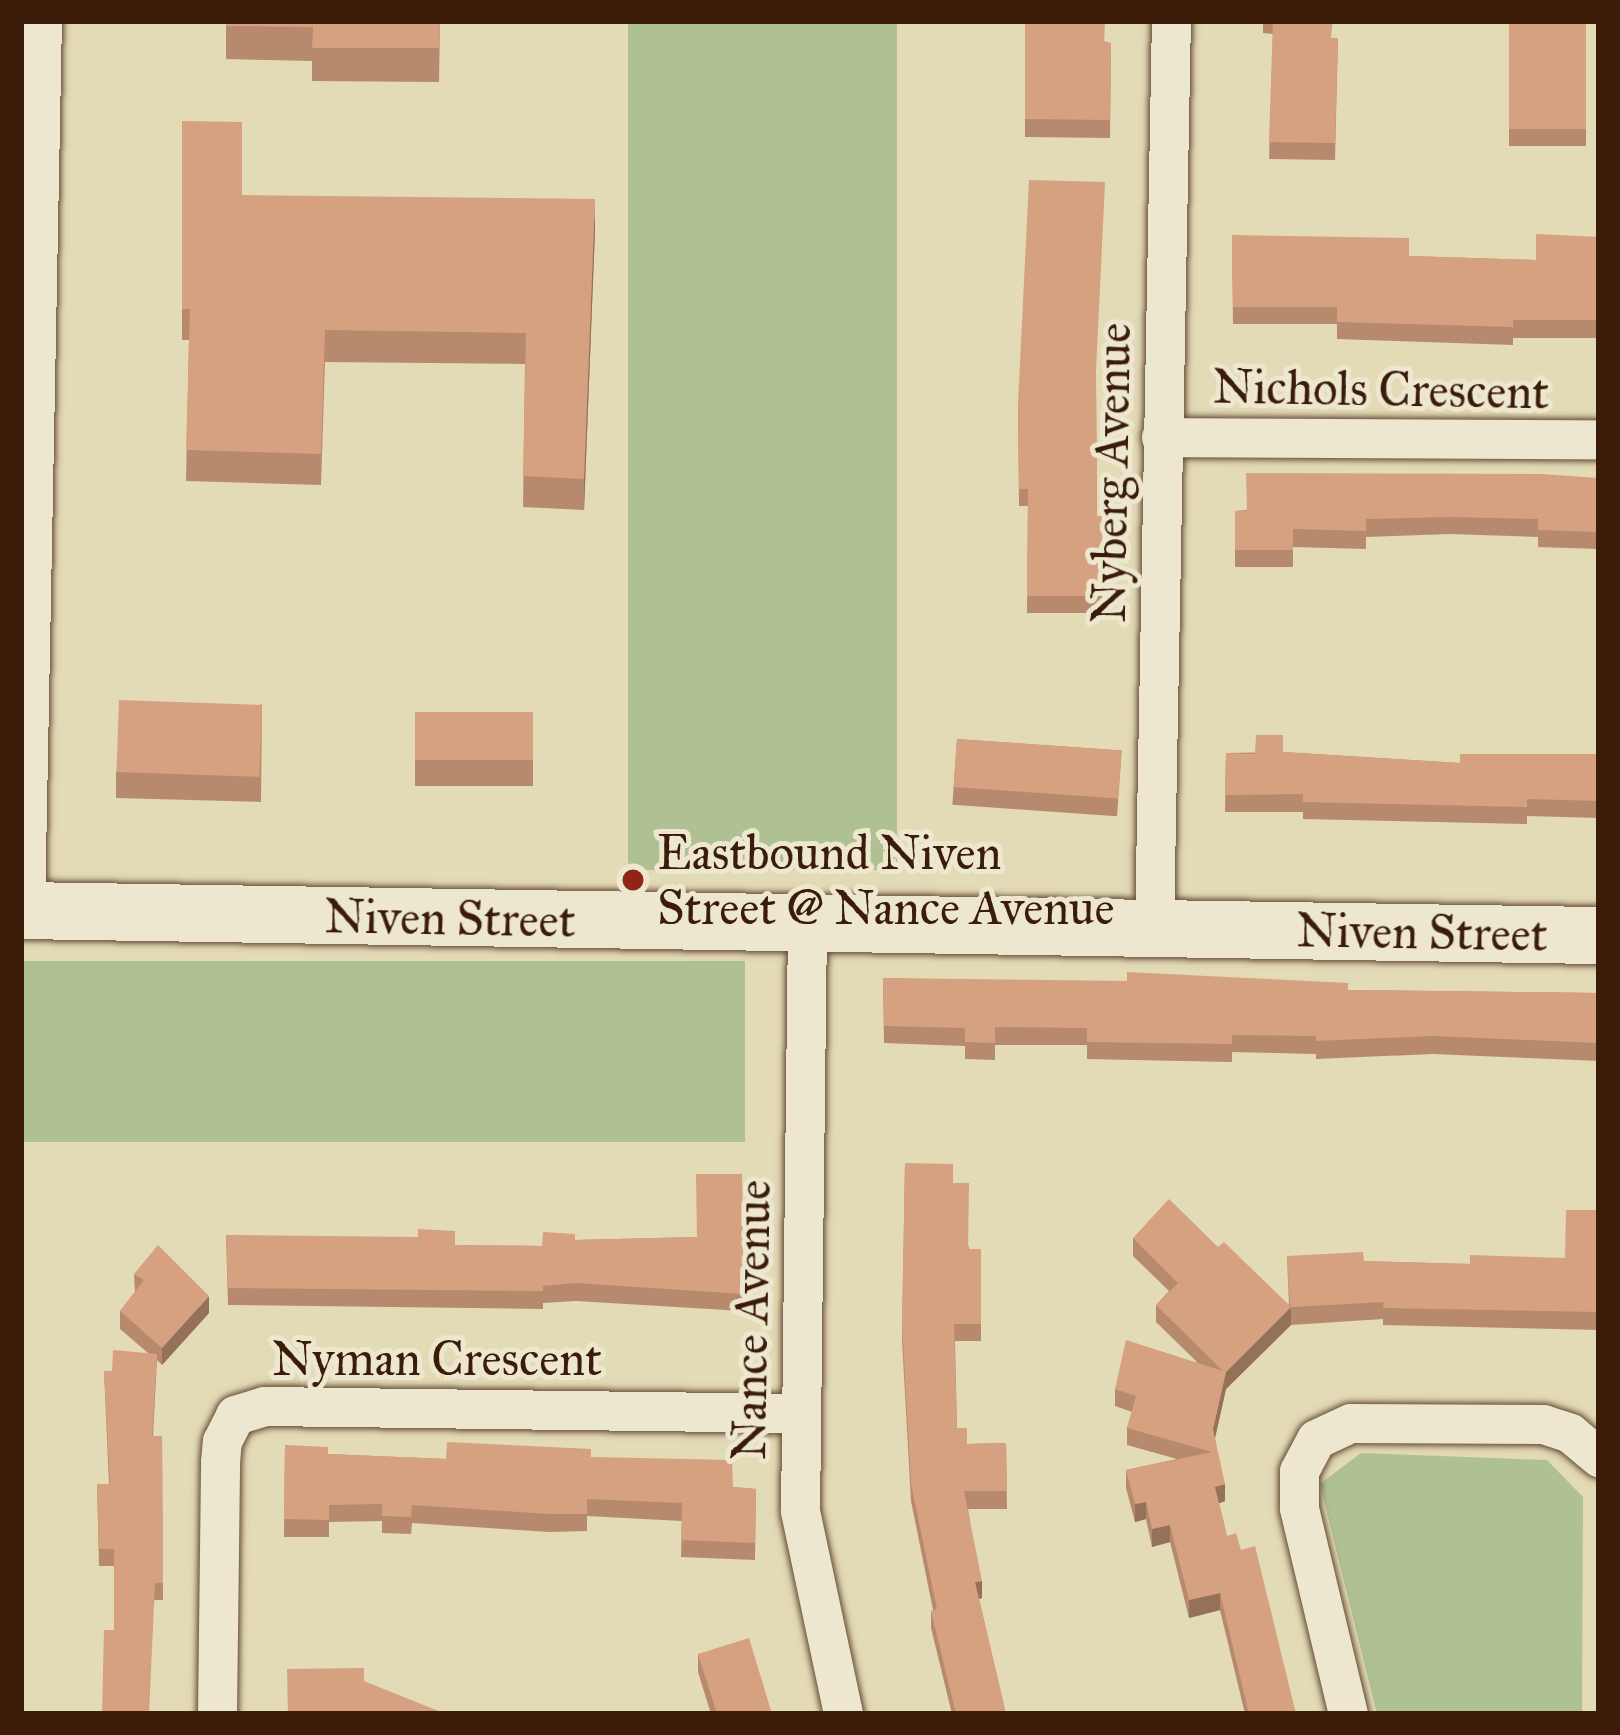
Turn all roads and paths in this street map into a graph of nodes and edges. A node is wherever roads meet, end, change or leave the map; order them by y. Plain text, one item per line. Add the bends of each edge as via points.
1 (42, 21) edge
2 (1171, 21) edge
3 (1161, 436) junction
4 (1599, 439) edge
5 (23, 910) edge
6 (807, 924) junction
7 (1154, 927) junction
8 (1599, 935) edge
9 (799, 1413) junction
10 (1599, 1457) edge
11 (217, 1714) edge
12 (843, 1714) edge
13 (1348, 1714) edge

1 - 5 street
2 - 3 street, Nyberg Avenue
3 - 4 street, Nichols Crescent
3 - 7 street, Nyberg Avenue
5 - 6 street, Niven Street
6 - 7 street, Niven Street
6 - 9 street, Nance Avenue
7 - 8 street, Niven Street
9 - 11 street, Nyman Crescent via 264,1406 235,1415 220,1462
9 - 12 street, Nance Avenue via 806,1554
10 - 13 street via 1543,1424 1351,1423 1316,1439 1299,1471 1300,1508

